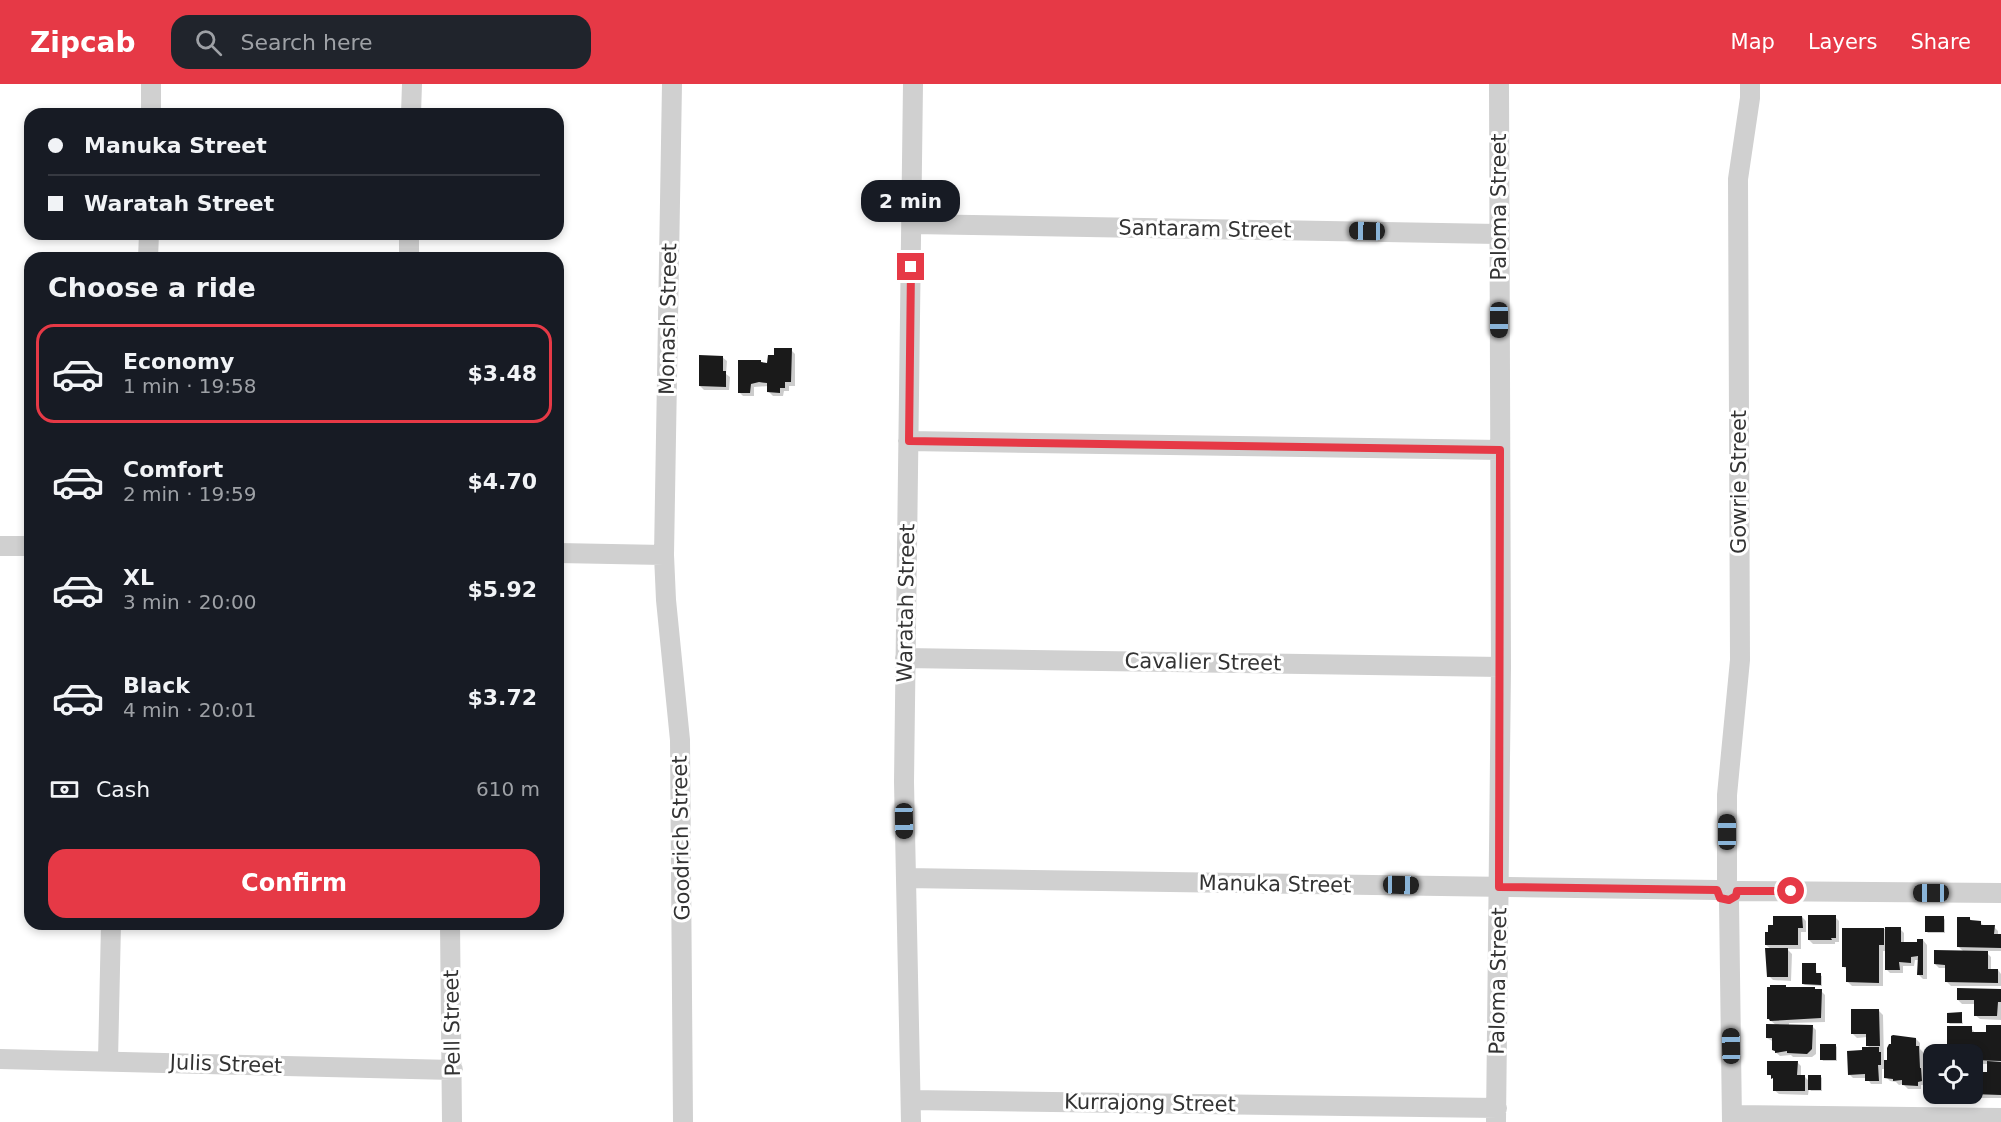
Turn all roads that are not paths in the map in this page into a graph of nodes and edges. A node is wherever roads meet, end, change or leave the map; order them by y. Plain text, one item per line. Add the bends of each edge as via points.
1 (151, 84) edge
2 (412, 84) edge
3 (672, 84) edge
4 (914, 84) edge
5 (1498, 84) edge
6 (1750, 84) edge
7 (151, 108) edge
8 (411, 108) edge
9 (912, 224) junction
10 (1498, 234) junction
11 (909, 441) junction
12 (1500, 450) junction
13 (0, 546) edge
14 (24, 546) edge
15 (564, 553) edge
16 (664, 555) junction
17 (905, 658) junction
18 (1501, 667) junction
19 (906, 878) junction
20 (1499, 887) junction
21 (1727, 890) junction
22 (2001, 893) edge
23 (111, 930) edge
24 (450, 930) edge
25 (0, 1059) edge
26 (108, 1060) junction
27 (453, 1070) junction
28 (911, 1100) junction
29 (1496, 1115) edge
30 (1732, 1118) edge
31 (2001, 1118) edge
32 (452, 1122) edge
33 (683, 1122) edge
34 (911, 1122) edge

1 - 7 street
2 - 8 street
3 - 16 street, Monash Street
4 - 9 street, Waratah Street
5 - 10 street, Paloma Street
6 - 21 street, Gowrie Street via 1738,179 1740,660 1727,795
9 - 10 street, Santaram Street
9 - 11 street, Waratah Street
10 - 12 street, Paloma Street
11 - 12 street
11 - 17 street, Waratah Street
12 - 18 street, Paloma Street
13 - 14 street
15 - 16 street
16 - 33 street, Goodrich Street via 680,740
17 - 18 street, Cavalier Street
17 - 19 street, Waratah Street
18 - 20 street, Paloma Street
19 - 20 street, Manuka Street
19 - 28 street, Waratah Street
20 - 21 street, Manuka Street
20 - 29 street, Paloma Street
21 - 22 street, Manuka Street
21 - 30 street, Gowrie Street
23 - 26 street
24 - 27 street, Pell Street
25 - 26 street, Julis Street
26 - 27 street, Julis Street
27 - 32 street, Pell Street
28 - 29 street, Kurrajong Street
28 - 34 street, Waratah Street
30 - 31 street

